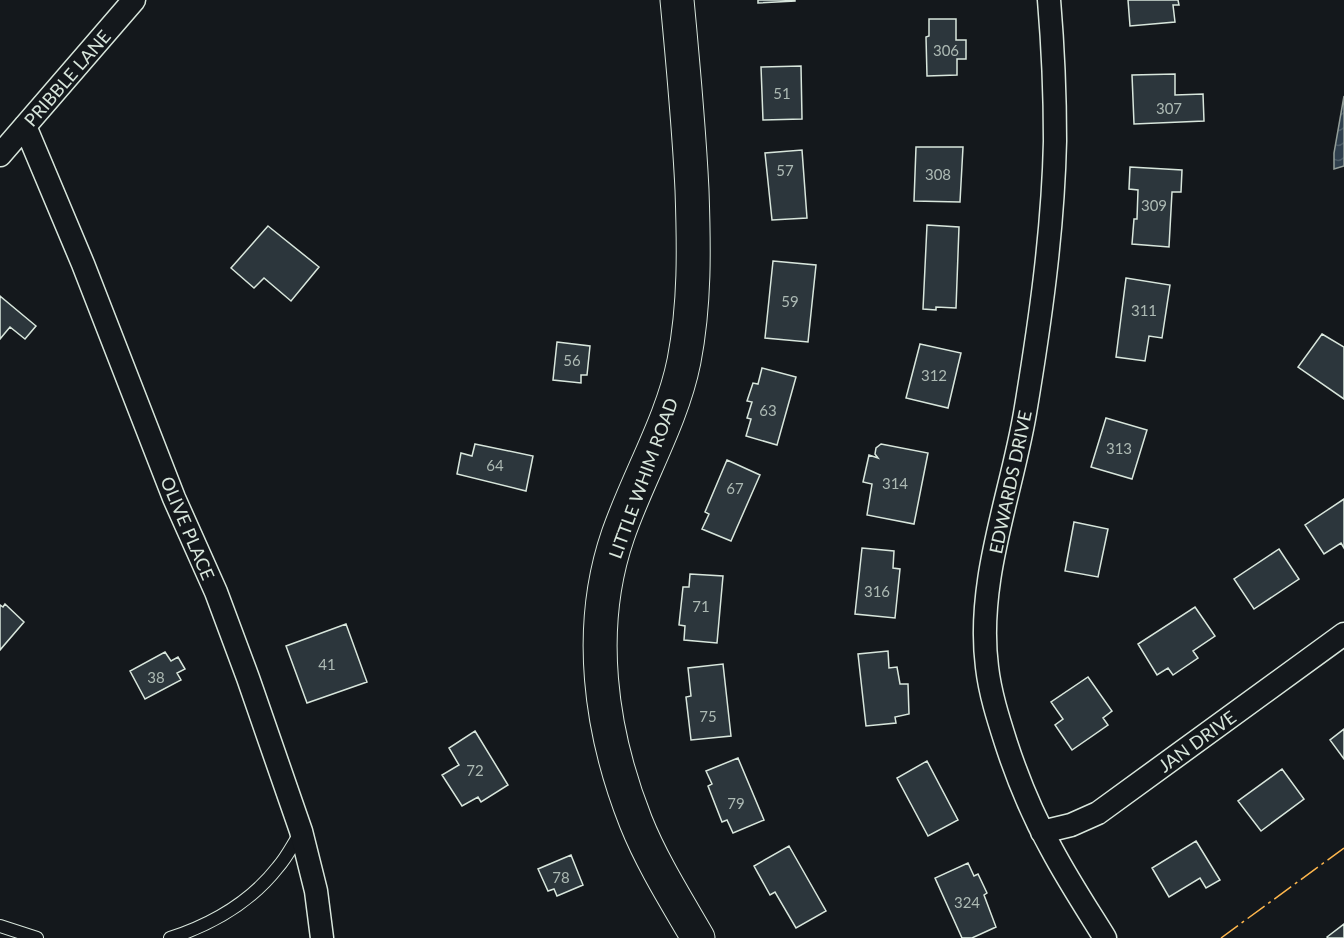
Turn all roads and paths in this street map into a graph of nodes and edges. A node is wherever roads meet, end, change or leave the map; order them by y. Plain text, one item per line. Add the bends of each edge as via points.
1 (134, 0) edge
2 (677, 0) edge
3 (1049, 0) edge
4 (25, 126) junction
5 (0, 155) edge
6 (1344, 634) edge
7 (301, 831) junction
8 (1042, 832) junction
9 (0, 926) edge
10 (37, 938) edge
11 (170, 938) edge
12 (322, 938) edge
13 (698, 938) edge
14 (1105, 938) edge

1 - 4 street, PRIBBLE LANE
2 - 13 street, LITTLE WHIM ROAD via 689,125 695,255 692,304 684,362 672,401 618,536 605,585 600,626 601,672 615,759 636,822
3 - 8 street, EDWARDS DRIVE via 1055,141 1042,300 1024,416 988,588 985,623 987,667 995,710 1018,780
4 - 5 street, PRIBBLE LANE
4 - 7 street, OLIVE PLACE via 174,498 216,592
6 - 8 street, JAN DRIVE via 1098,813
7 - 11 lane via 279,867 255,892 227,914
7 - 12 street, OLIVE PLACE via 316,891
8 - 14 street, EDWARDS DRIVE
9 - 10 lane

